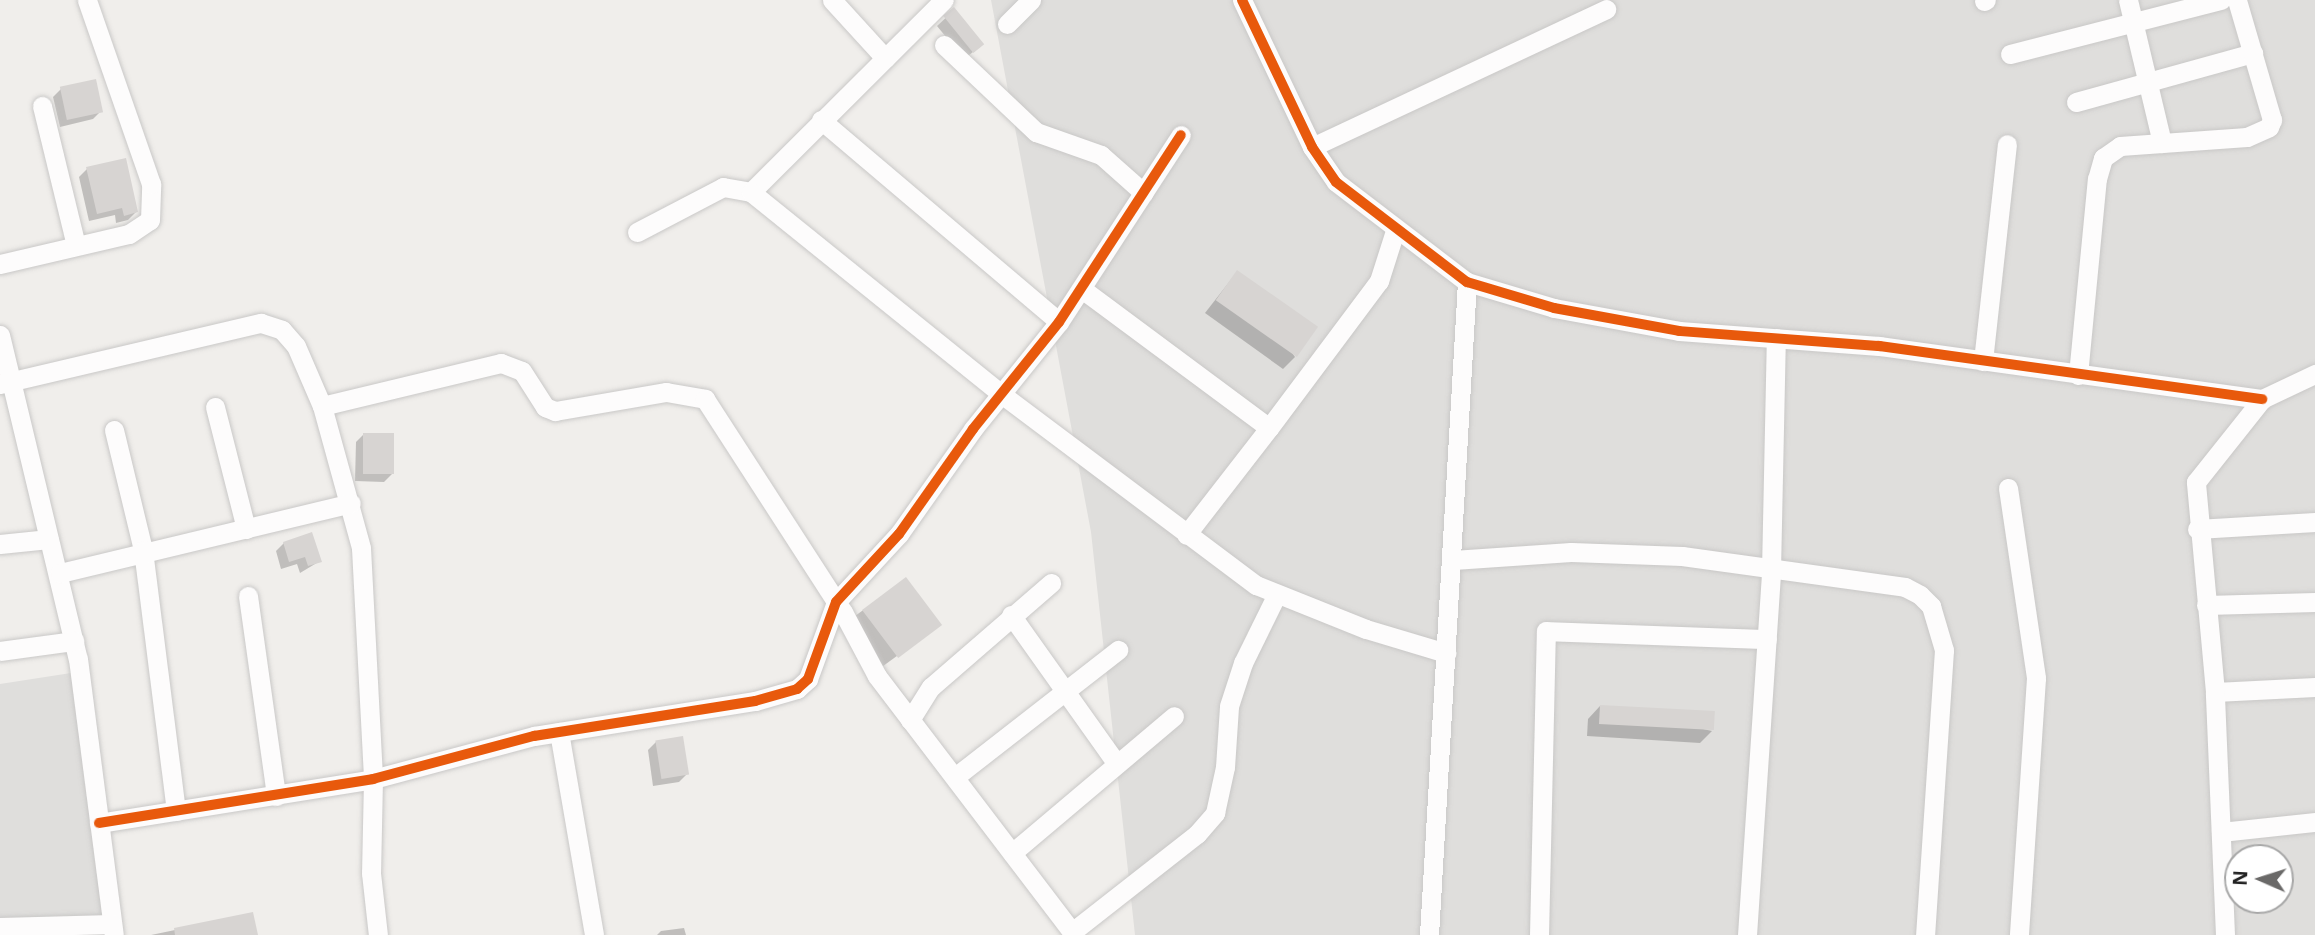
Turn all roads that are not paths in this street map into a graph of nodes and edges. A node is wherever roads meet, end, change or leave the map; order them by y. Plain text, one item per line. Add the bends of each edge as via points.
1 (87, 0) edge
2 (832, 0) edge
3 (944, 0) edge
4 (1031, 0) edge
5 (2128, 0) edge
6 (2221, 0) edge
7 (2237, 0) edge
8 (1250, 3) edge
9 (1606, 9) dead end
10 (2133, 22) junction
11 (1007, 24) dead end
12 (944, 45) dead end
13 (2253, 53) junction
14 (2010, 54) dead end
15 (885, 58) junction
16 (2147, 86) junction
17 (2076, 103) dead end
18 (42, 106) dead end
19 (821, 120) junction
20 (1181, 135) dead end
21 (2162, 143) junction
22 (2007, 144) dead end
23 (1312, 147) junction
24 (751, 192) junction
25 (1144, 193) junction
26 (1395, 231) junction
27 (636, 232) dead end
28 (76, 245) junction
29 (0, 264) edge
30 (1467, 282) junction
31 (1082, 289) junction
32 (1059, 322) junction
33 (0, 335) edge
34 (1776, 338) junction
35 (1983, 361) junction
36 (2315, 374) edge
37 (2078, 375) junction
38 (5, 383) edge
39 (1000, 393) junction
40 (2262, 398) junction
41 (215, 407) dead end
42 (323, 407) junction
43 (1269, 428) junction
44 (114, 430) dead end
45 (2008, 488) dead end
46 (352, 503) junction
47 (2315, 522) edge
48 (246, 529) junction
49 (2197, 529) junction
50 (1186, 535) junction
51 (49, 539) junction
52 (0, 544) edge
53 (144, 550) junction
54 (1453, 560) junction
55 (1771, 571) junction
56 (60, 573) junction
57 (1051, 583) dead end
58 (1277, 594) junction
59 (248, 596) dead end
60 (836, 602) junction
61 (2315, 602) edge
62 (2206, 605) junction
63 (1011, 615) junction
64 (1767, 639) junction
65 (74, 641) junction
66 (1118, 650) dead end
67 (0, 651) edge
68 (1446, 653) junction
69 (2315, 687) edge
70 (1066, 688) junction
71 (2215, 692) junction
72 (1174, 716) dead end
73 (910, 720) junction
74 (559, 732) junction
75 (1116, 763) junction
76 (955, 777) junction
77 (373, 779) junction
78 (276, 796) junction
79 (176, 811) junction
80 (2315, 822) edge
81 (99, 823) junction
82 (2221, 832) junction
83 (1012, 853) junction
84 (0, 927) edge
85 (113, 929) edge
86 (1073, 934) edge
87 (378, 935) edge
88 (594, 935) edge
89 (1429, 935) edge
90 (1539, 935) edge
91 (1747, 935) edge
92 (1925, 935) edge
93 (2019, 935) edge
94 (2225, 935) edge

1 - 28 street via 153,197 145,226 130,234
2 - 15 street
3 - 15 street
4 - 11 street
5 - 10 street
6 - 10 street
7 - 13 street
8 - 23 street
9 - 23 street
10 - 14 street
10 - 16 street
12 - 25 street via 1036,132 1101,155
13 - 16 street
13 - 21 street via 2272,110 2269,127 2247,137
15 - 19 street
16 - 17 street
16 - 21 street
18 - 28 street
19 - 24 street
19 - 32 street
20 - 25 street
21 - 37 street via 2120,146 2100,163
22 - 35 street
23 - 26 street via 1336,182
24 - 27 street via 723,187
24 - 39 street
25 - 31 street
26 - 30 street
26 - 43 street via 1379,281
28 - 29 street
30 - 34 street via 1541,306 1667,329
30 - 54 street
31 - 32 street
31 - 43 street
32 - 39 street
33 - 38 street
34 - 35 street
34 - 55 street
35 - 37 street
36 - 40 street
37 - 40 street
38 - 42 street via 261,323 290,338
38 - 51 street
39 - 50 street
39 - 60 street via 899,534
40 - 49 street via 2196,482
41 - 48 street
42 - 46 street
42 - 60 street via 501,363 522,371 545,407 555,411 666,392 705,398
43 - 50 street
44 - 53 street
45 - 93 street via 2036,678
46 - 48 street
46 - 77 street via 361,548
47 - 49 street
48 - 53 street
49 - 62 street
50 - 58 street
51 - 52 street
51 - 56 street
53 - 56 street
53 - 79 street
54 - 55 street via 1571,552 1682,556
54 - 68 street
55 - 64 street
55 - 92 street via 1905,587 1931,606 1944,650
56 - 65 street
57 - 63 street
58 - 68 street via 1366,629
58 - 86 street via 1232,696 1216,813 1197,834
59 - 78 street
60 - 73 street via 877,676
60 - 74 street via 808,679 797,689 755,701
61 - 62 street
62 - 71 street
63 - 70 street
63 - 73 street via 931,687
64 - 90 street via 1546,631
64 - 91 street
65 - 67 street
65 - 81 street
66 - 70 street
68 - 89 street
69 - 71 street
70 - 75 street
70 - 76 street
71 - 82 street
72 - 75 street
73 - 76 street
74 - 77 street
74 - 88 street
75 - 83 street
76 - 83 street
77 - 78 street
77 - 87 street via 372,873
78 - 79 street
79 - 81 street
80 - 82 street
81 - 85 street
82 - 94 street
83 - 86 street
84 - 85 street

